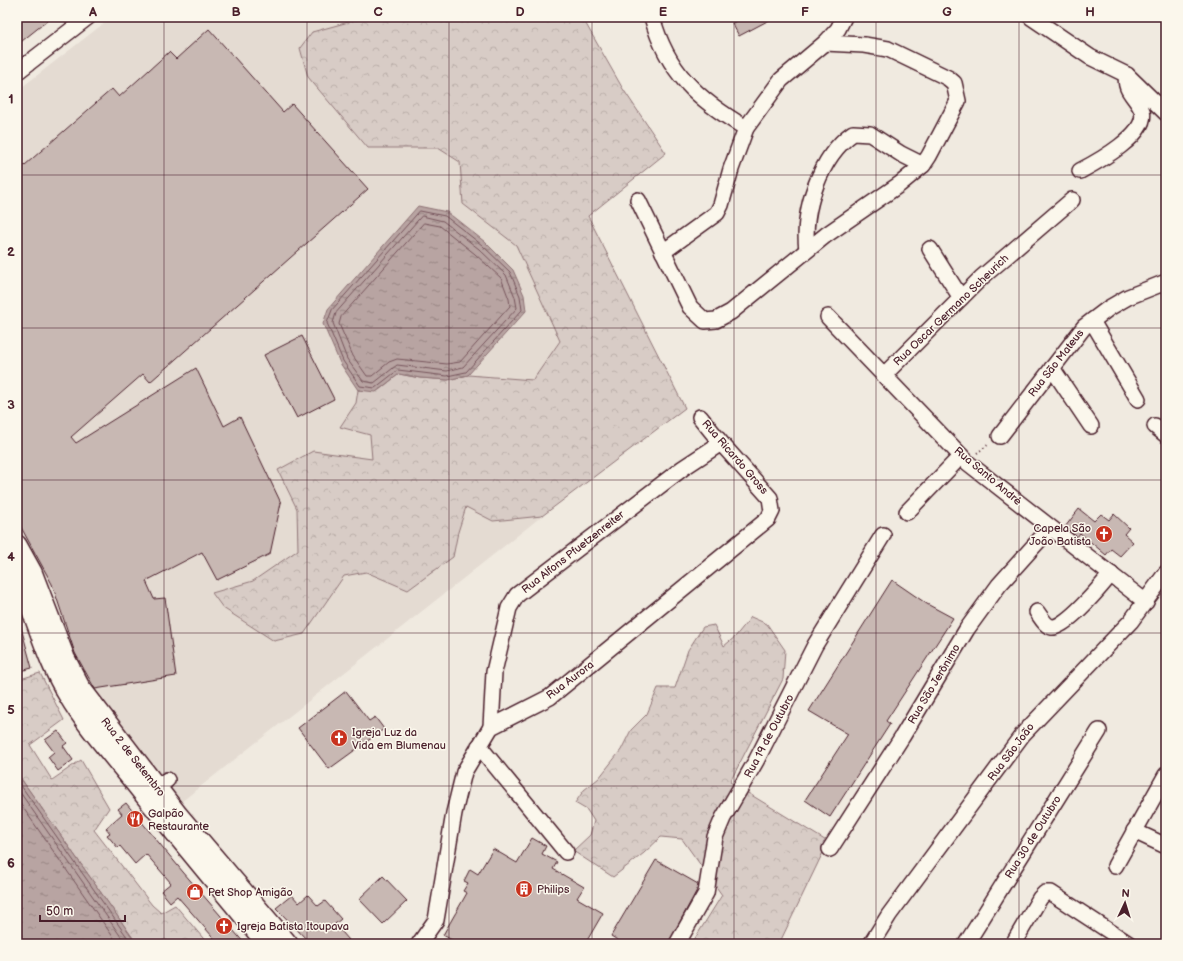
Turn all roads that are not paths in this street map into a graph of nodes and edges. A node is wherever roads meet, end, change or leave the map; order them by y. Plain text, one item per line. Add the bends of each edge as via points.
1 (88, 17) edge
2 (652, 17) edge
3 (844, 17) edge
4 (1031, 17) edge
5 (825, 43) junction
6 (17, 72) edge
7 (1127, 75) junction
8 (1166, 113) edge
9 (746, 128) junction
10 (923, 165) junction
11 (1080, 171) dead end
12 (638, 200) dead end
13 (1072, 200) dead end
14 (930, 249) dead end
15 (807, 250) junction
16 (663, 252) junction
17 (1166, 282) edge
18 (961, 298) junction
19 (828, 317) dead end
20 (1092, 321) junction
21 (1052, 368) junction
22 (884, 375) junction
23 (1138, 399) dead end
24 (700, 417) dead end
25 (1091, 426) dead end
26 (1000, 436) road end
27 (720, 443) junction
28 (965, 459) junction
29 (770, 498) joint
30 (907, 512) dead end
31 (1050, 528) junction
32 (883, 536) dead end
33 (17, 545) edge
34 (1166, 573) edge
35 (1111, 574) junction
36 (17, 575) edge
37 (1146, 602) junction
38 (1037, 612) dead end
39 (491, 727) junction
40 (1099, 731) dead end
41 (479, 746) junction
42 (1166, 775) edge
43 (1134, 831) junction
44 (1166, 846) edge
45 (830, 849) dead end
46 (566, 852) dead end
47 (1115, 866) dead end
48 (267, 944) edge
49 (288, 944) edge
50 (419, 944) edge
51 (677, 944) edge
52 (871, 944) edge
53 (966, 944) edge
54 (1013, 944) edge
55 (1129, 944) edge

1 - 6 street
2 - 9 street via 657,36 669,62 684,82 704,100
3 - 5 street via 838,29
4 - 7 street via 1090,57
5 - 9 street via 781,80
5 - 10 street via 888,49 954,83 958,101
7 - 8 street
7 - 11 street via 1126,87 1142,112 1142,122 1137,132 1121,145 1103,159
9 - 16 street via 717,212
10 - 15 street
10 - 15 street via 870,134 853,133 847,137 826,161 812,198
12 - 16 street
13 - 18 street, Rua Oscar Germano Scheurich
14 - 18 street
15 - 16 street via 731,312 716,320 705,321 690,306
17 - 20 street, Rua São Mateus via 1128,297
18 - 22 street, Rua Oscar Germano Scheurich
19 - 22 street, Rua Santo André
20 - 21 street, Rua São Mateus via 1084,327
20 - 23 street
21 - 25 street
21 - 26 street, Rua São Mateus
22 - 28 street, Rua Santo André
24 - 27 street, Rua Ricardo Gross
27 - 29 street, Rua Ricardo Gross
27 - 39 street, Rua Alfons Pfuetzenreiter via 683,468 517,595 509,608 494,672
28 - 30 street
28 - 31 street, Rua Santo André
29 - 39 street, Rua Aurora via 772,511 768,519 611,649 550,697
31 - 35 street, Rua Santo André
31 - 45 street, Rua São Jerônimo via 1012,568 967,629
32 - 51 street, Rua 19 de Outubro via 815,645 756,761 723,818 716,837 706,893
33 - 49 main road, Rua 2 de Setembro via 32,572 65,658 80,687 162,784
34 - 37 street, Rua São João
35 - 37 street, Rua Santo André
35 - 38 street via 1078,610 1056,627 1045,624
36 - 48 main road, Rua 2 de Setembro via 35,616 51,663 68,696 169,826
37 - 52 street, Rua São João via 1112,642 1023,734 889,915
39 - 41 street
40 - 53 street, Rua 30 de Outubro
41 - 46 street
41 - 50 street via 464,772 454,813 436,920
42 - 43 street
43 - 44 street
43 - 47 street
54 - 55 street via 1045,893 1051,893

